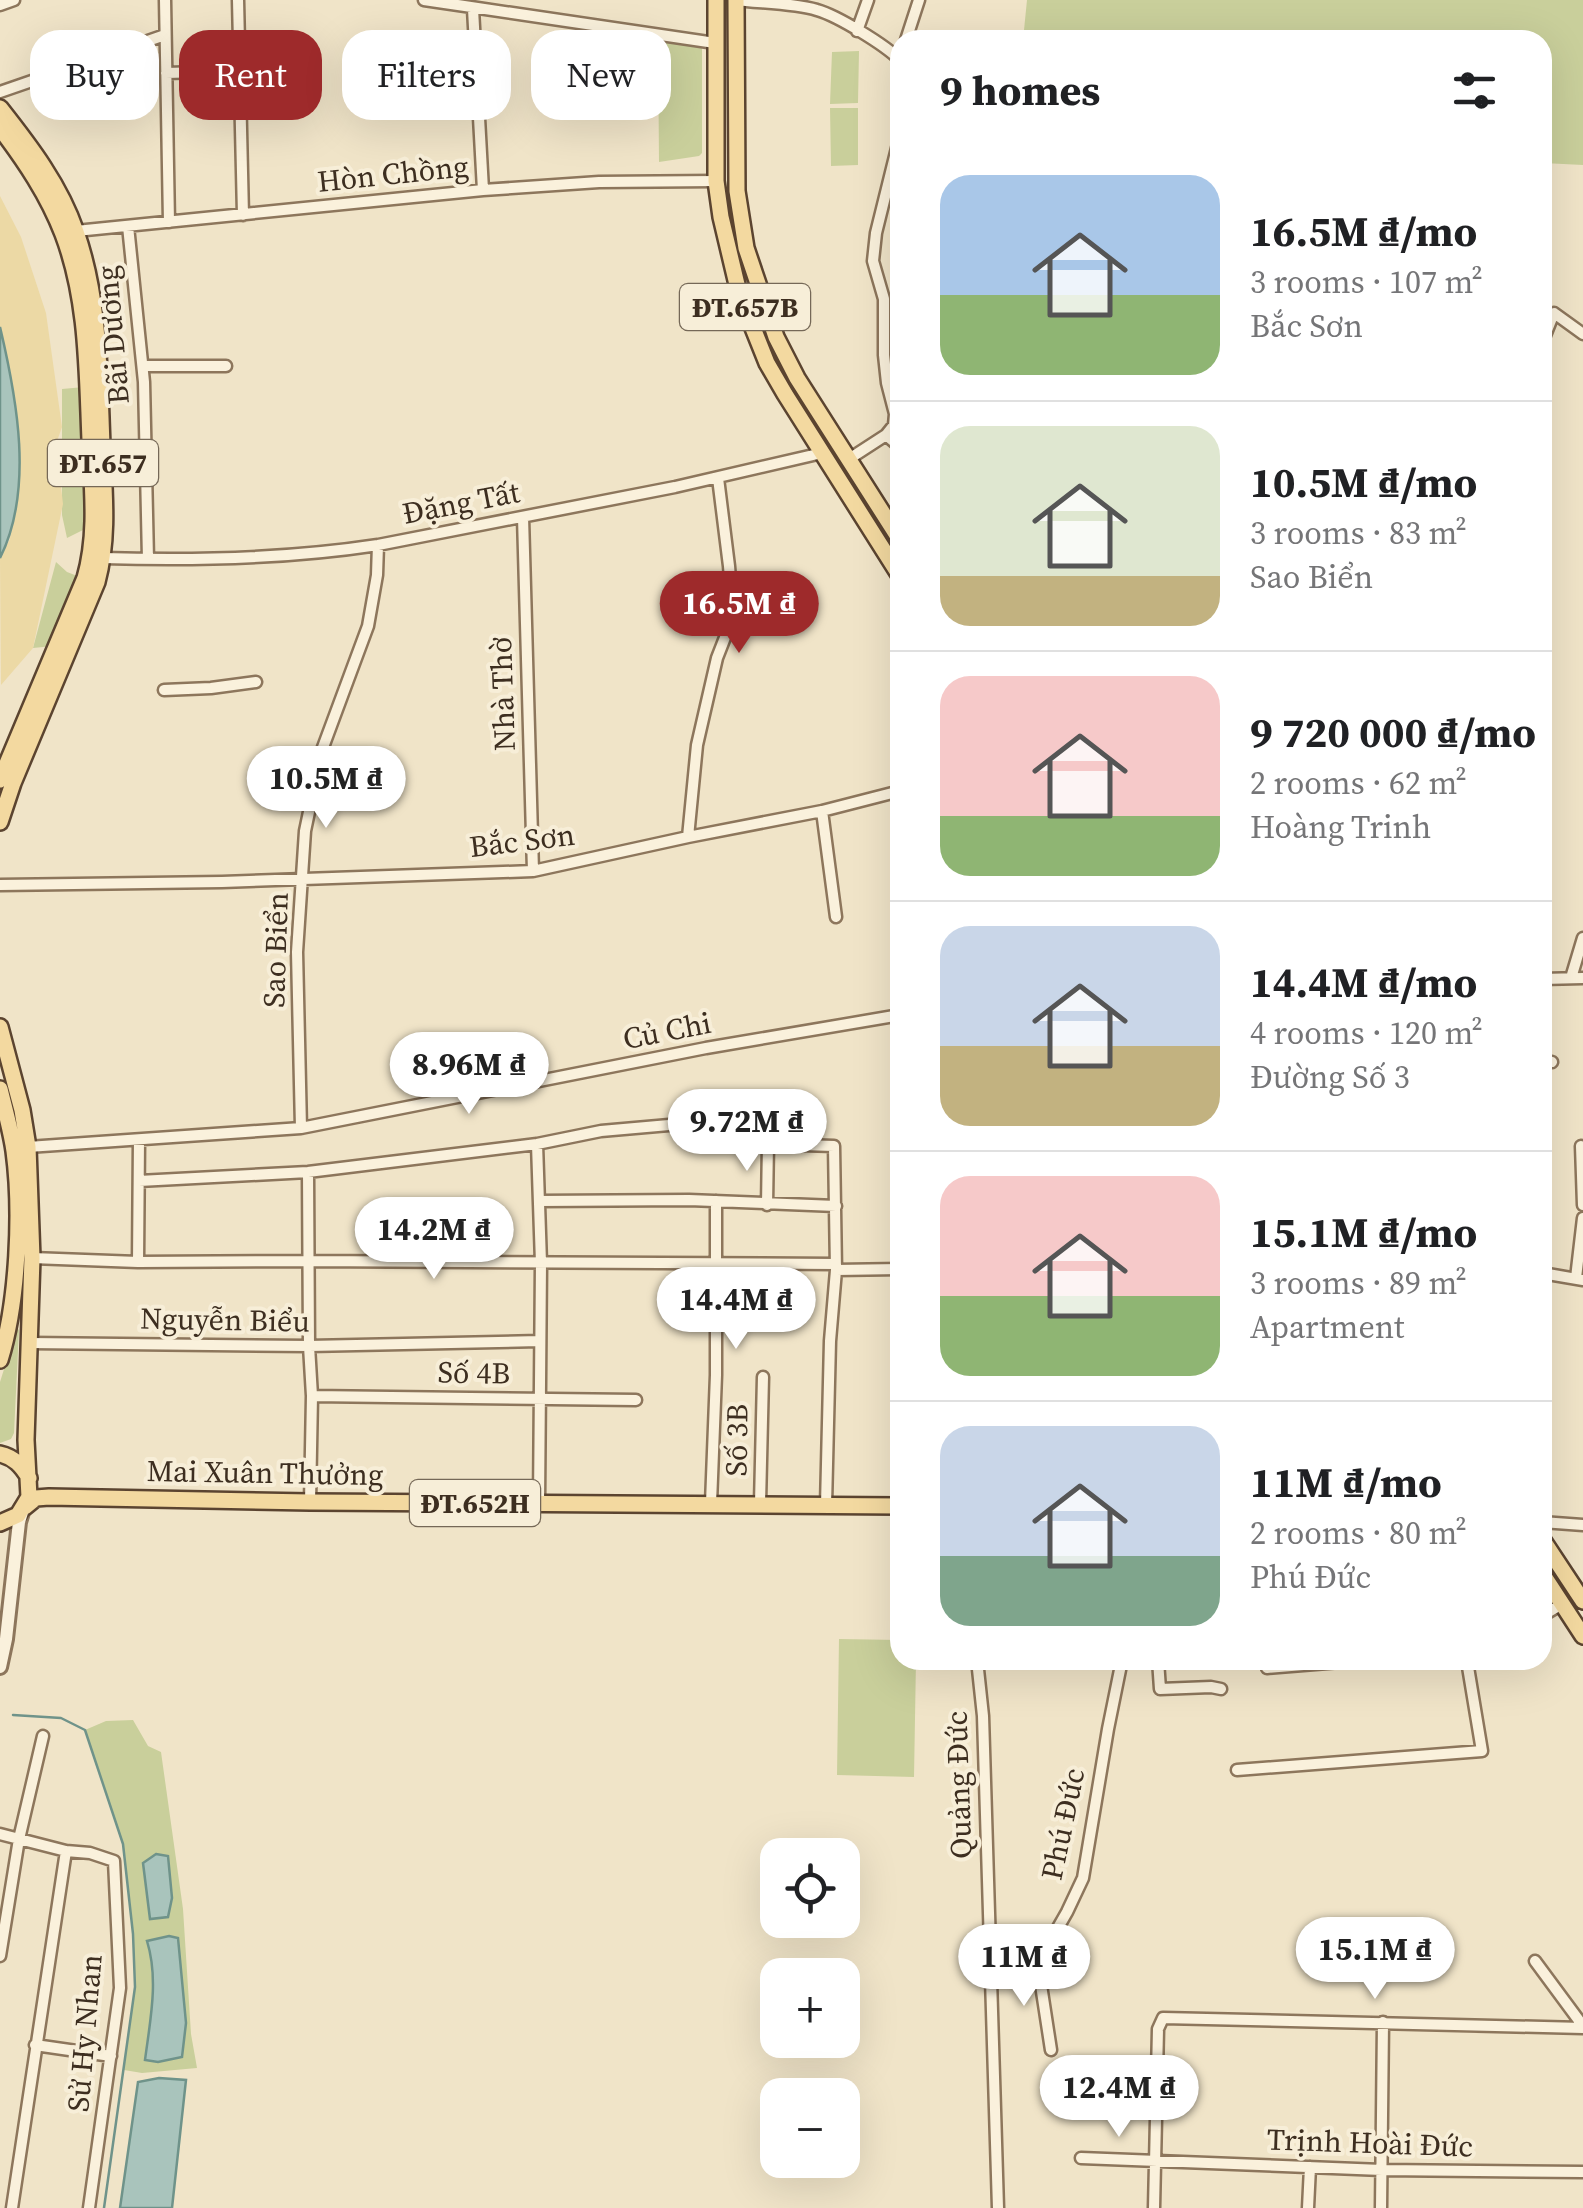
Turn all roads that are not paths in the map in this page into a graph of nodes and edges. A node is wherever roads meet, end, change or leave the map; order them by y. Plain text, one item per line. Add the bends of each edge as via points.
1 (14, 0) edge
2 (165, 0) edge
3 (238, 0) edge
4 (424, 0) edge
5 (716, 0) edge
6 (736, 0) edge
7 (868, 0) edge
8 (918, 0) edge
9 (0, 5) edge
10 (820, 5) edge
11 (473, 9) junction
12 (238, 30) edge
13 (856, 30) junction
14 (909, 30) edge
15 (165, 35) junction
16 (715, 43) junction
17 (890, 52) edge
18 (166, 73) junction
19 (179, 73) edge
20 (0, 92) edge
21 (0, 108) edge
22 (240, 120) edge
23 (0, 128) edge
24 (890, 176) edge
25 (716, 180) junction
26 (483, 190) junction
27 (737, 191) junction
28 (242, 214) junction
29 (169, 222) junction
30 (128, 226) junction
31 (70, 233) junction
32 (1552, 319) edge
33 (1583, 334) edge
34 (143, 366) junction
35 (226, 366) dead end
36 (890, 390) edge
37 (890, 430) edge
38 (886, 436) junction
39 (890, 439) edge
40 (838, 443) junction
41 (822, 453) junction
42 (849, 459) junction
43 (718, 478) junction
44 (523, 517) junction
45 (890, 524) edge
46 (378, 545) junction
47 (97, 558) junction
48 (148, 560) junction
49 (890, 560) edge
50 (256, 682) dead end
51 (164, 690) dead end
52 (0, 780) edge
53 (890, 794) edge
54 (822, 812) junction
55 (0, 822) edge
56 (688, 837) junction
57 (533, 871) junction
58 (304, 879) junction
59 (0, 885) edge
60 (836, 917) dead end
61 (1583, 938) edge
62 (1577, 978) edge
63 (1552, 979) edge
64 (890, 1017) edge
65 (0, 1027) edge
66 (0, 1090) edge
67 (301, 1128) junction
68 (138, 1140) junction
69 (768, 1143) junction
70 (538, 1144) junction
71 (1580, 1146) edge
72 (21, 1148) junction
73 (308, 1172) junction
74 (139, 1182) junction
75 (539, 1201) junction
76 (716, 1201) junction
77 (768, 1205) junction
78 (836, 1206) junction
79 (1583, 1206) edge
80 (1583, 1218) edge
81 (32, 1258) junction
82 (310, 1261) junction
83 (138, 1262) junction
84 (541, 1262) junction
85 (716, 1265) junction
86 (836, 1267) junction
87 (890, 1269) edge
88 (1552, 1275) edge
89 (1579, 1279) edge
90 (539, 1340) junction
91 (30, 1343) junction
92 (309, 1346) junction
93 (0, 1360) edge
94 (763, 1377) dead end
95 (312, 1396) junction
96 (540, 1399) junction
97 (636, 1400) dead end
98 (0, 1454) edge
99 (28, 1476) junction
100 (49, 1497) junction
101 (310, 1502) junction
102 (539, 1502) junction
103 (711, 1503) junction
104 (760, 1504) junction
105 (826, 1505) junction
106 (890, 1506) edge
107 (24, 1507) junction
108 (1552, 1522) edge
109 (1583, 1524) edge
110 (0, 1527) edge
111 (1552, 1553) edge
112 (14, 1560) junction
113 (1552, 1589) edge
114 (1583, 1601) edge
115 (1562, 1604) junction
116 (1552, 1610) edge
117 (1583, 1636) edge
118 (0, 1667) edge
119 (978, 1670) edge
120 (1120, 1670) edge
121 (1159, 1670) edge
122 (1468, 1670) edge
123 (1221, 1688) dead end
124 (43, 1736) dead end
125 (1237, 1770) dead end
126 (0, 1834) edge
127 (20, 1839) junction
128 (66, 1850) junction
129 (0, 1956) edge
130 (1534, 1961) dead end
131 (1383, 2022) junction
132 (1583, 2027) edge
133 (35, 2045) junction
134 (1051, 2050) dead end
135 (111, 2056) junction
136 (1081, 2158) dead end
137 (1156, 2162) junction
138 (1310, 2167) junction
139 (1382, 2170) junction
140 (1583, 2172) edge
141 (12, 2208) edge
142 (90, 2208) edge
143 (998, 2208) edge
144 (1154, 2208) edge
145 (1308, 2208) edge
146 (1381, 2208) edge

1 - 9 street
2 - 15 street
3 - 12 street
4 - 11 street
5 - 16 main road, ĐT.657B
6 - 10 street
6 - 27 main road, ĐT.657B
7 - 13 street
8 - 14 street
10 - 13 street
11 - 16 street
11 - 26 street
13 - 17 street
15 - 18 street
15 - 20 street
16 - 25 main road, ĐT.657B
18 - 19 street
18 - 29 street
21 - 31 main road, ĐT.657 via 56,186
22 - 28 street
23 - 31 main road, ĐT.657
24 - 36 street via 872,260 884,298
25 - 26 street, Hòn Chồng
25 - 27 main road
25 - 41 main road, ĐT.657B via 739,293 767,363
26 - 28 street, Hòn Chồng
27 - 40 main road, ĐT.657B via 746,248 776,337
28 - 29 street, Hòn Chồng
29 - 30 street, Hòn Chồng
30 - 31 street, Hòn Chồng
30 - 34 street, Bãi Dương
31 - 47 main road, ĐT.657 via 90,282 98,332 105,507
32 - 33 street via 1554,314
34 - 35 street
34 - 48 street, Bãi Dương
37 - 38 street
38 - 39 street
38 - 42 street
40 - 41 main road
40 - 42 main road, ĐT.657B
41 - 43 street, Đặng Tất
41 - 49 main road, ĐT.657B
42 - 45 main road, ĐT.657B
43 - 44 street, Đặng Tất
43 - 56 street via 732,617 697,744
44 - 46 street, Đặng Tất
44 - 57 street, Nhà Thờ
46 - 48 street, Đặng Tất via 284,557
46 - 58 street, Sao Biển via 368,626 316,772
47 - 48 street, Đặng Tất
47 - 52 main road, ĐT.657
47 - 55 main road, ĐT.657 via 92,597
50 - 51 street
53 - 54 street, Bắc Sơn
54 - 56 street, Bắc Sơn
54 - 60 street
56 - 57 street, Bắc Sơn
57 - 58 street, Bắc Sơn
58 - 59 street, Bắc Sơn
58 - 67 street, Sao Biển via 297,952
61 - 62 street
62 - 63 street
64 - 67 street, Củ Chi
65 - 72 main road via 22,1110
66 - 72 main road
67 - 68 street, Củ Chi
68 - 72 street, Củ Chi
68 - 74 street
69 - 70 street via 763,1126 750,1120 619,1129
69 - 77 street
69 - 78 street via 834,1146
70 - 73 street
70 - 75 street
71 - 79 street
72 - 81 main road
72 - 93 main road via 16,1258
73 - 74 street
73 - 82 street
74 - 83 street
75 - 76 street
75 - 84 street
76 - 77 street
76 - 85 street
77 - 78 street
78 - 86 street
80 - 89 street
81 - 83 street
81 - 91 main road
82 - 83 street
82 - 84 street
82 - 92 street
84 - 85 street
84 - 90 street
85 - 86 street
85 - 103 street
86 - 87 street
86 - 105 street
88 - 89 street
90 - 92 street, Nguyễn Biểu
90 - 96 street
91 - 92 street, Nguyễn Biểu
91 - 99 main road
92 - 95 street
94 - 104 street, Số 3B
95 - 96 street, Số 4B
95 - 101 street
96 - 97 street, Số 4B
96 - 102 street
98 - 99 main road
99 - 100 main road
99 - 107 main road
100 - 101 main road, Mai Xuân Thưởng / ĐT.652H
100 - 107 main road, Mai Xuân Thưởng / ĐT.652H
101 - 102 main road, Mai Xuân Thưởng / ĐT.652H
102 - 103 main road, Mai Xuân Thưởng / ĐT.652H
103 - 104 main road, Mai Xuân Thưởng / ĐT.652H
104 - 105 main road, Mai Xuân Thưởng / ĐT.652H
105 - 106 main road, Mai Xuân Thưởng / ĐT.652H
107 - 110 main road, Mai Xuân Thưởng
107 - 112 street
108 - 109 street
110 - 112 street
111 - 114 main road
112 - 118 street
113 - 115 main road
115 - 116 street
115 - 117 main road
119 - 143 street, Quảng Đức
120 - 134 street, Phú Đức via 1083,1878 1040,1961
121 - 123 street via 1160,1689
122 - 125 street via 1482,1751
124 - 127 street
126 - 127 street
127 - 128 street
127 - 129 street
128 - 133 street
128 - 135 street, Sử Hy Nhan via 114,1861 120,1988
130 - 132 street
131 - 132 street
131 - 137 street via 1161,2020
131 - 139 street
133 - 135 street
133 - 141 street
135 - 142 street, Sử Hy Nhan
136 - 137 street, Trịnh Hoài Đức
137 - 138 street, Trịnh Hoài Đức
137 - 144 street
138 - 139 street, Trịnh Hoài Đức
138 - 145 street
139 - 140 street, Trịnh Hoài Đức
139 - 146 street

